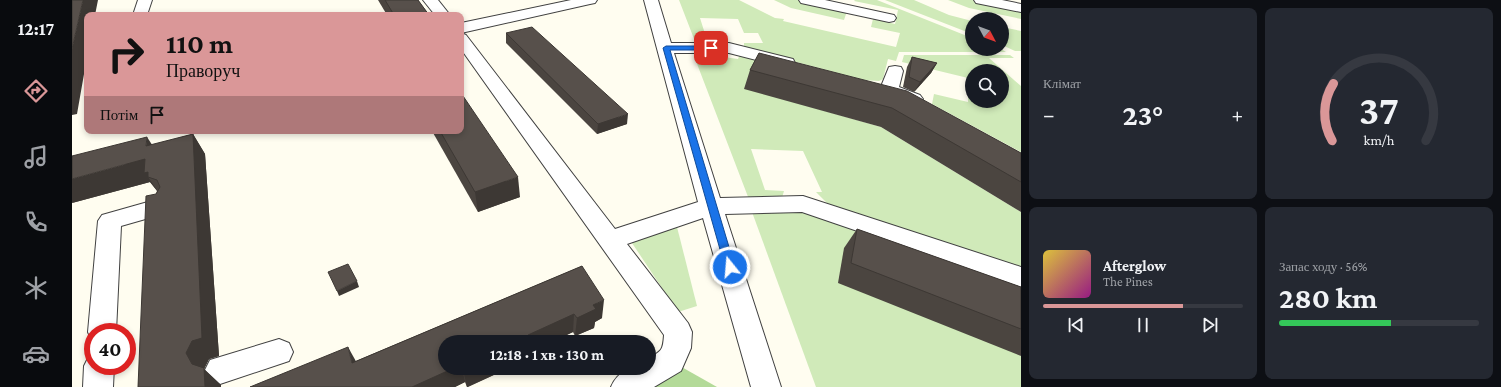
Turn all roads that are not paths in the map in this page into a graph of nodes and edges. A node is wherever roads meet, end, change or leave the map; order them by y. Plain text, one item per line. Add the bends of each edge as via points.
1 (145, 0) edge
2 (430, 0) edge
3 (590, 0) edge
4 (651, 0) edge
5 (806, 0) edge
6 (981, 0) edge
7 (1021, 8) edge
8 (141, 12) edge
9 (440, 12) edge
10 (889, 18) dead end
11 (464, 27) edge
12 (464, 42) edge
13 (666, 48) junction
14 (802, 66) edge
15 (886, 82) dead end
16 (930, 108) edge
17 (162, 206) edge
18 (712, 207) junction
19 (610, 240) junction
20 (1021, 278) edge
21 (103, 323) edge
22 (279, 352) dead end
23 (220, 370) dead end
24 (99, 375) edge
25 (98, 387) edge
26 (626, 387) edge
27 (766, 387) edge

1 - 8 street
2 - 9 street
3 - 11 street
4 - 13 street
5 - 10 street
6 - 7 street
12 - 19 street
13 - 14 street via 729,48
13 - 18 street
15 - 16 street
17 - 21 street via 110,222
18 - 19 street
18 - 20 street via 803,204
18 - 27 street
19 - 26 street via 678,332 677,348 671,361
22 - 23 street
24 - 25 street

